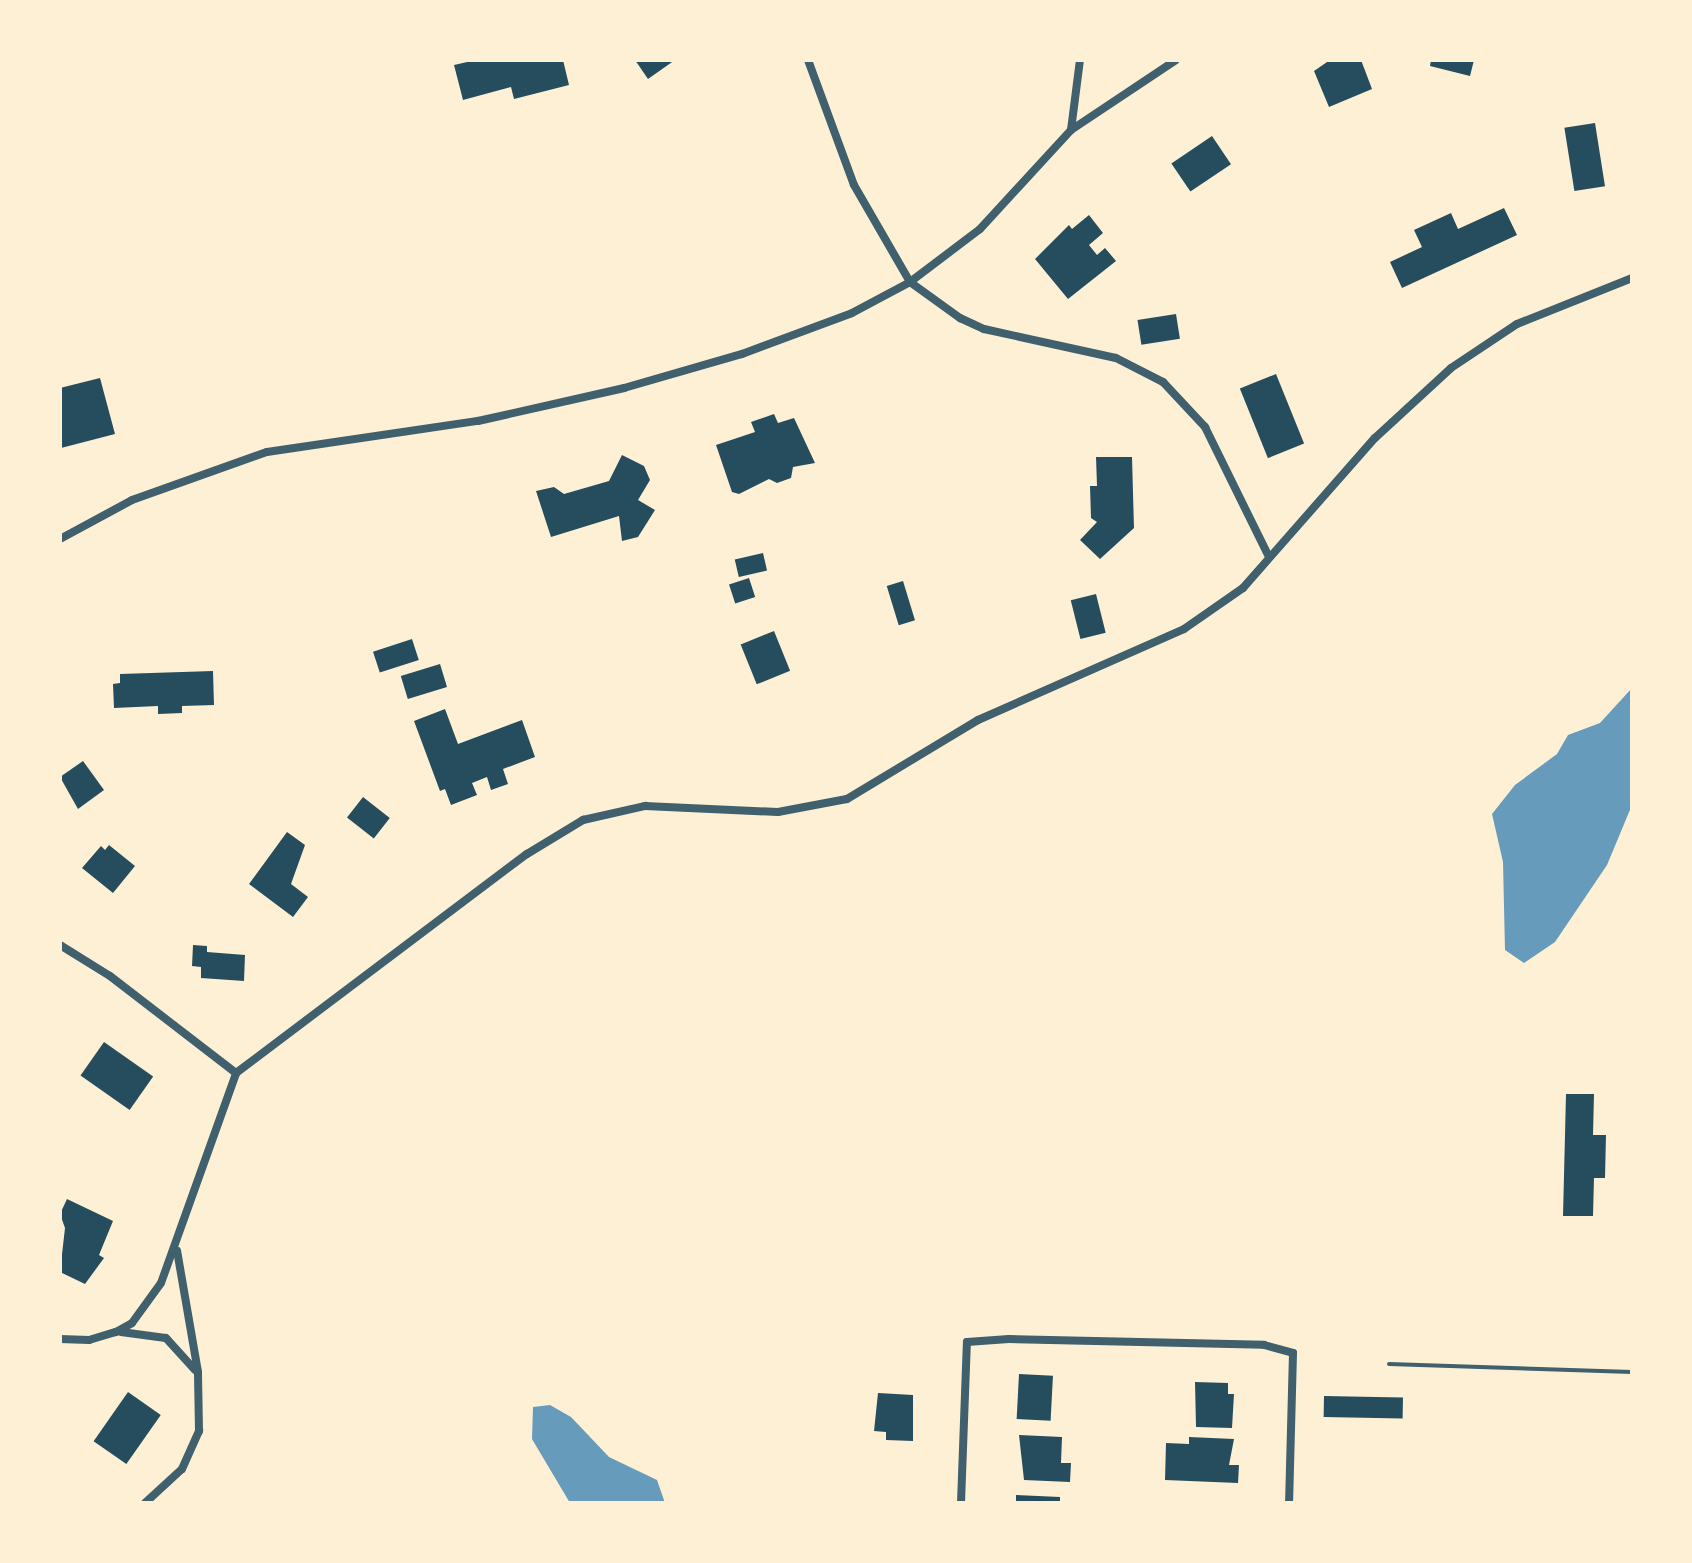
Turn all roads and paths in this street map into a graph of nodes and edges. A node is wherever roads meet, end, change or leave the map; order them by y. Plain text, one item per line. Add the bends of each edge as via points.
1 (808, 60) edge
2 (1080, 60) edge
3 (1176, 60) edge
4 (1071, 130) junction
5 (1632, 278) edge
6 (910, 282) junction
7 (60, 539) edge
8 (1269, 557) junction
9 (60, 945) edge
10 (236, 1073) junction
11 (177, 1250) junction
12 (116, 1332) junction
13 (60, 1339) edge
14 (1389, 1364) dead end
15 (1632, 1372) edge
16 (199, 1378) junction
17 (145, 1503) edge
18 (961, 1503) edge
19 (1289, 1503) edge

1 - 6 street via 854,185
2 - 4 street
3 - 4 street
4 - 6 street via 980,229
5 - 8 street via 1517,324 1451,368 1375,438
6 - 7 street via 798,334 624,388 478,421 267,452 132,500
6 - 8 street via 984,329 1116,358 1163,382 1205,427
8 - 10 street via 1243,588 1184,629 978,720 847,799 778,812 645,806 583,820 527,854
9 - 10 street via 110,976
10 - 11 street
11 - 12 street via 142,1312
11 - 16 street
12 - 13 street via 89,1340
12 - 16 street via 141,1330 166,1338 179,1347
14 - 15 lane
16 - 17 street via 194,1449 182,1469
18 - 19 street via 967,1342 1281,1346 1295,1359

